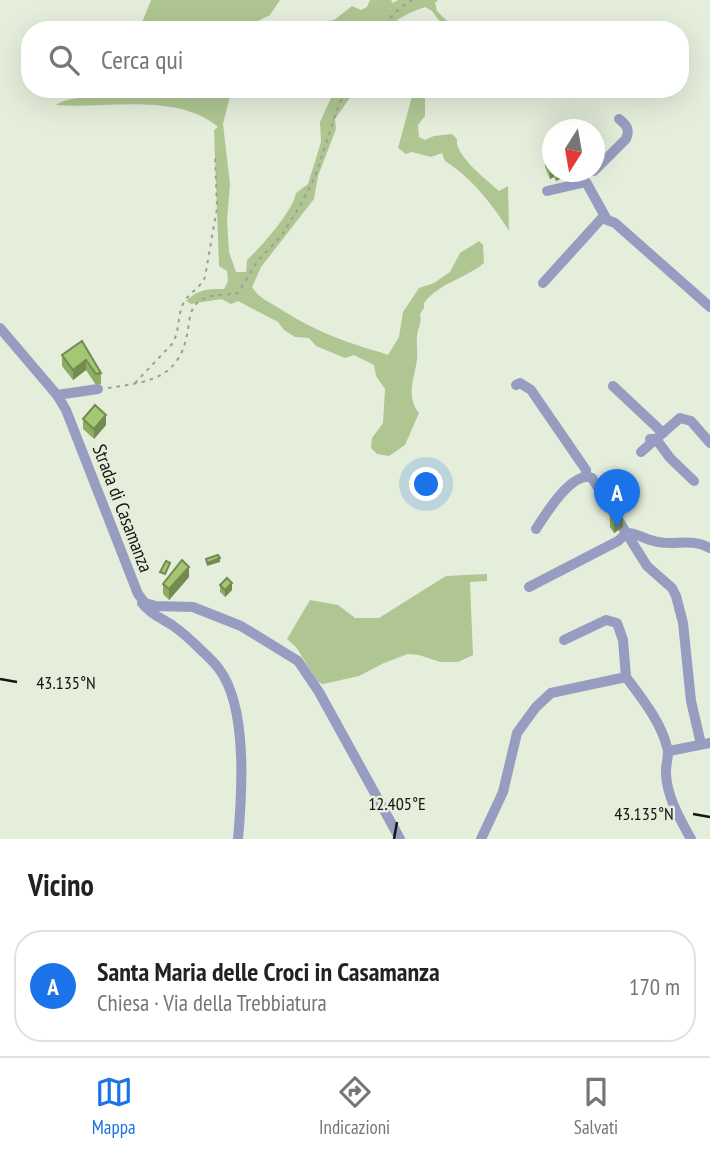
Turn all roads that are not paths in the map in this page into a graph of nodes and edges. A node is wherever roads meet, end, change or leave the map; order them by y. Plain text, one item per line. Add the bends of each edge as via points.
1 (619, 119) dead end
2 (605, 160) edge
3 (586, 182) joint
4 (547, 191) dead end
5 (606, 218) junction
6 (543, 284) dead end
7 (710, 307) edge
8 (0, 328) edge
9 (516, 385) dead end
10 (613, 386) dead end
11 (98, 389) road end
12 (57, 396) junction
13 (655, 437) junction
14 (710, 443) edge
15 (641, 452) dead end
16 (586, 476) junction
17 (694, 481) dead end
18 (536, 529) dead end
19 (627, 533) junction
20 (710, 548) edge
21 (529, 587) dead end
22 (138, 594) junction
23 (564, 639) dead end
24 (626, 677) junction
25 (705, 744) edge
26 (669, 751) junction
27 (238, 839) edge
28 (400, 839) edge
29 (481, 839) edge
30 (691, 839) edge

1 - 2 street via 629,133
3 - 4 street
3 - 5 street
5 - 6 street via 601,218
5 - 7 street
8 - 12 street, Strada di Casamanza
9 - 16 street via 531,390
10 - 13 street
11 - 12 street
12 - 22 street, Strada di Casamanza via 77,434
13 - 14 street via 684,418
13 - 15 street
13 - 17 street
16 - 18 street via 555,500
16 - 19 street via 592,478
19 - 20 street via 654,542 695,541
19 - 21 street
19 - 25 street via 647,566 676,596 691,701
22 - 27 street via 143,605 201,650 220,670 231,691 239,742
22 - 28 street, Strada di Casamanza via 156,607 193,607 241,626 298,661
23 - 24 street via 606,620 617,623
24 - 26 street via 665,737
24 - 29 street via 551,693 536,707 517,733 503,792
25 - 26 street
26 - 30 street via 666,773 670,794

